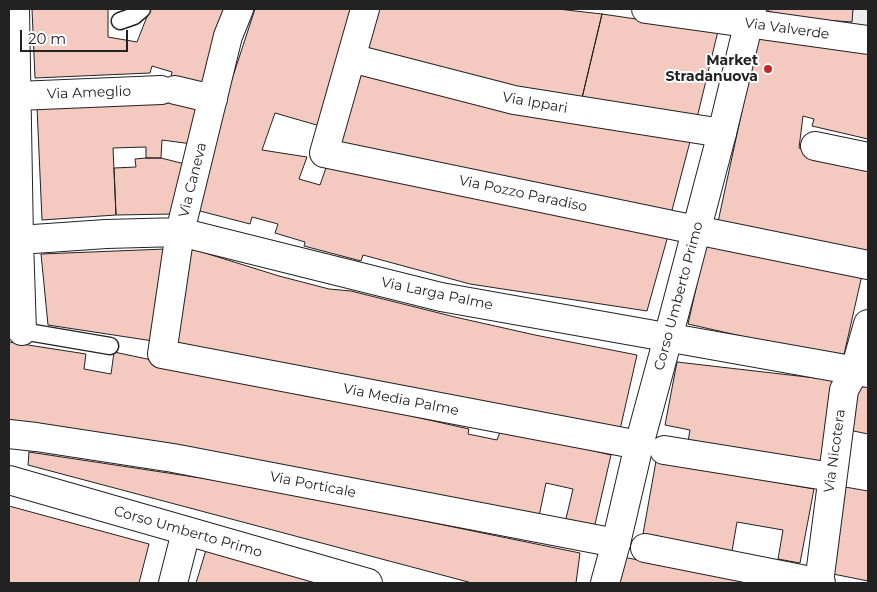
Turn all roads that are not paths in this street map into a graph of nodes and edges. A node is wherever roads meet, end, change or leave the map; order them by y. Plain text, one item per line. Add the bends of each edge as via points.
1 (15, 9) edge
2 (142, 9) edge
3 (239, 9) edge
4 (365, 9) edge
5 (646, 9) edge
6 (750, 16) edge
7 (120, 21) dead end
8 (868, 40) edge
9 (351, 58) junction
10 (17, 96) junction
11 (213, 99) junction
12 (722, 132) junction
13 (815, 146) dead end
14 (13, 151) edge
15 (868, 157) edge
16 (696, 230) junction
17 (180, 232) junction
18 (19, 240) junction
19 (868, 265) edge
20 (868, 324) edge
21 (22, 331) joint
22 (668, 338) junction
23 (110, 346) dead end
24 (162, 354) joint
25 (862, 371) edge
26 (9, 434) edge
27 (652, 448) junction
28 (832, 477) junction
29 (9, 480) edge
30 (186, 532) junction
31 (616, 543) junction
32 (645, 548) dead end
33 (363, 582) edge
34 (173, 583) edge
35 (604, 583) edge
36 (820, 583) edge

1 - 10 street
2 - 7 lane
3 - 11 street, Via Caneva via 228,36
4 - 9 street, Via Pozzo Paradiso
5 - 6 street, Via Valverde
6 - 8 street, Via Valverde
6 - 12 street, Corso Umberto Primo
9 - 12 street, Via Ippari via 514,100
9 - 16 street, Via Pozzo Paradiso via 324,153
10 - 11 street, Via Ameglio via 168,90
10 - 14 street
11 - 17 street, Via Caneva
12 - 16 street, Corso Umberto Primo
13 - 15 street
14 - 18 street
16 - 19 street, Via Pozzo Paradiso
16 - 22 street, Corso Umberto Primo
17 - 18 street, Via Larga Palme
17 - 22 street, Via Larga Palme via 441,298
17 - 24 street, Via Caneva
18 - 21 street
20 - 25 street, Via Nicotera
21 - 23 lane
22 - 25 street, Via Larga Palme
22 - 27 street, Corso Umberto Primo
24 - 27 street, Via Media Palme
25 - 28 street, Via Nicotera via 844,390
26 - 31 street, Via Porticale via 173,458
27 - 28 street, Via Media Palme
27 - 31 street, Corso Umberto Primo
28 - 36 street, Via Nicotera
29 - 30 street, Corso Umberto Primo
30 - 33 street, Corso Umberto Primo
30 - 34 street
31 - 35 street, Corso Umberto Primo
32 - 36 street

